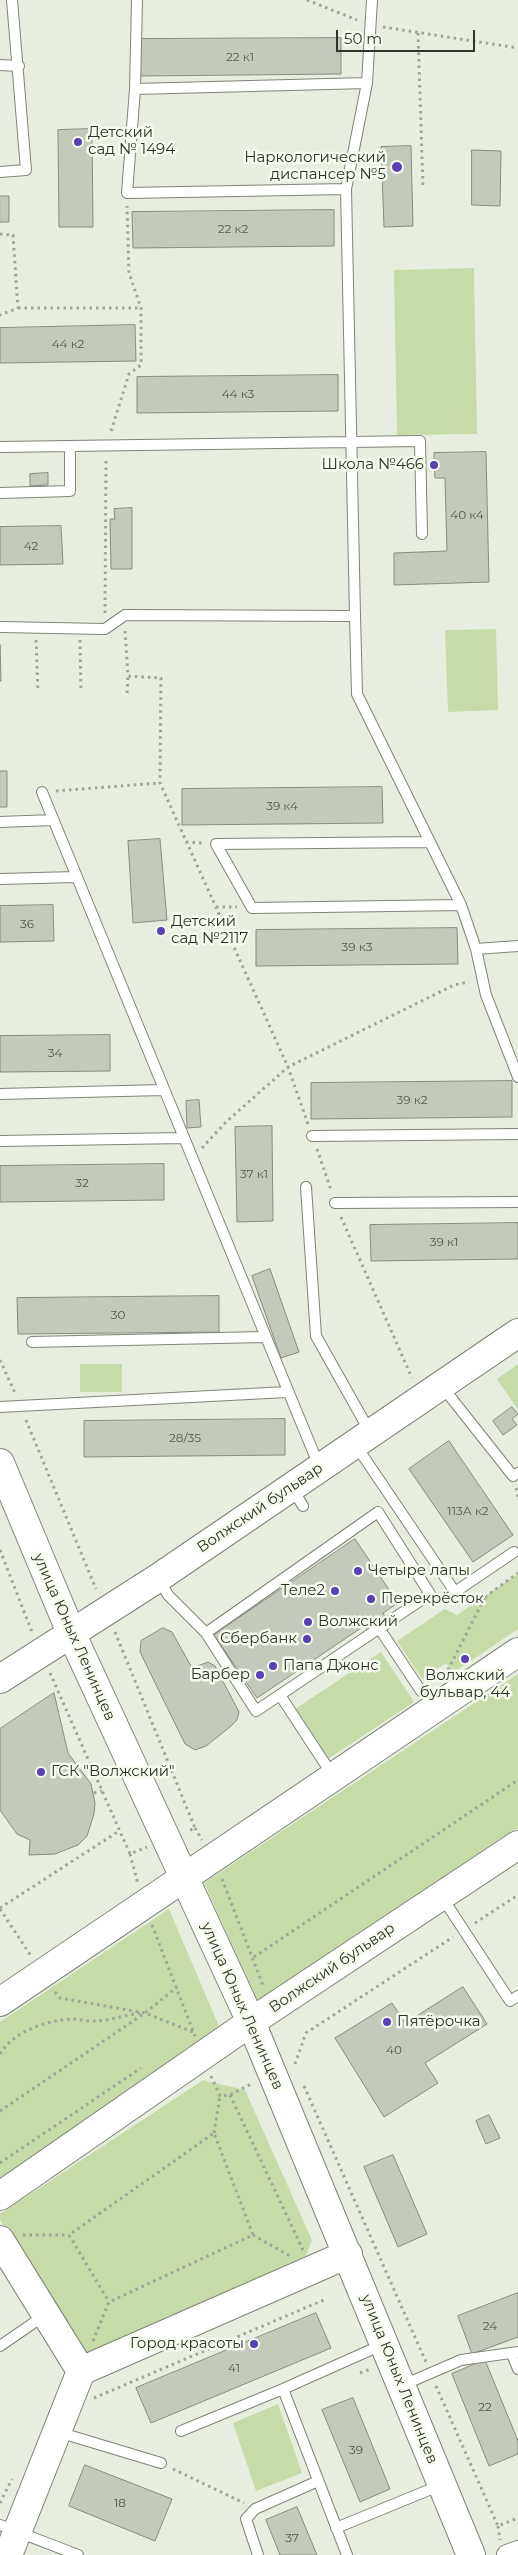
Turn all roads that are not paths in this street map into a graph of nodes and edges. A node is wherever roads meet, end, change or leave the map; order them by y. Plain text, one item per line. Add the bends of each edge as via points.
1 (12, 0) edge
2 (137, 0) edge
3 (372, 0) edge
4 (0, 65) edge
5 (19, 66) junction
6 (367, 84) junction
7 (135, 89) junction
8 (0, 172) edge
9 (346, 190) junction
10 (351, 443) junction
11 (0, 447) edge
12 (70, 447) junction
13 (0, 493) edge
14 (422, 534) dead end
15 (355, 616) junction
16 (0, 627) edge
17 (42, 792) road end
18 (53, 820) junction
19 (0, 822) edge
20 (429, 842) junction
21 (76, 877) junction
22 (0, 879) edge
23 (461, 905) junction
24 (518, 946) edge
25 (476, 949) junction
26 (518, 1077) edge
27 (163, 1090) junction
28 (0, 1094) edge
29 (518, 1134) edge
30 (312, 1136) road end
31 (183, 1138) junction
32 (0, 1141) edge
33 (306, 1187) dead end
34 (518, 1202) edge
35 (335, 1203) road end
36 (518, 1333) edge
37 (265, 1337) junction
38 (32, 1342) dead end
39 (441, 1384) junction
40 (287, 1392) junction
41 (0, 1407) edge
42 (362, 1438) junction
43 (0, 1463) edge
44 (320, 1467) junction
45 (518, 1473) edge
46 (514, 1552) dead end
47 (158, 1578) junction
48 (379, 1628) junction
49 (206, 1633) junction
50 (72, 1635) junction
51 (518, 1652) edge
52 (0, 1679) edge
53 (421, 1691) road end
54 (280, 1695) junction
55 (334, 1777) junction
56 (518, 1845) edge
57 (183, 1878) junction
58 (441, 1896) junction
59 (518, 1996) edge
60 (0, 2002) edge
61 (251, 2022) junction
62 (0, 2196) edge
63 (10, 2237) edge
64 (348, 2254) junction
65 (46, 2314) junction
66 (384, 2344) junction
67 (0, 2346) edge
68 (515, 2353) edge
69 (518, 2369) edge
70 (81, 2371) junction
71 (401, 2386) junction
72 (283, 2389) junction
73 (57, 2431) junction
74 (181, 2431) dead end
75 (161, 2464) road end
76 (318, 2481) junction
77 (442, 2485) junction
78 (336, 2528) junction
79 (8, 2537) edge
80 (518, 2550) edge
81 (78, 2555) edge
82 (258, 2555) edge
83 (347, 2555) edge
84 (471, 2555) edge
85 (507, 2555) edge

1 - 5 lane
2 - 7 lane
3 - 6 lane
4 - 5 lane
5 - 8 lane via 26,170
6 - 7 lane
6 - 9 lane
7 - 9 lane via 127,193
9 - 10 lane
10 - 12 lane
10 - 14 lane via 420,442
10 - 15 lane
11 - 12 lane
12 - 13 lane via 70,491
15 - 16 lane via 125,615 105,628
15 - 20 lane via 356,694
17 - 18 lane
18 - 19 lane
18 - 21 lane
20 - 23 lane
20 - 23 lane via 216,844 252,908
21 - 22 lane
21 - 27 lane
23 - 25 lane
24 - 25 lane
25 - 26 lane via 486,995
27 - 28 lane
27 - 31 lane
29 - 30 lane
31 - 32 lane
31 - 37 lane
33 - 42 lane via 316,1336
34 - 35 lane
36 - 39 main road, Волжский бульвар
37 - 38 lane
37 - 40 lane
39 - 42 main road, Волжский бульвар
39 - 45 lane via 513,1476
40 - 41 lane
40 - 44 lane
42 - 44 main road, Волжский бульвар
42 - 46 lane via 455,1592
43 - 50 main road, улица Юных Ленинцев
44 - 47 main road, Волжский бульвар via 297,1496
47 - 49 lane via 168,1596
47 - 50 main road, Волжский бульвар
48 - 49 lane via 430,1594 378,1512
48 - 53 lane
48 - 54 lane
49 - 54 lane via 256,1711
50 - 52 main road, Волжский бульвар via 41,1651
50 - 57 main road, улица Юных Ленинцев
51 - 55 main road
54 - 55 lane
55 - 57 main road
56 - 58 main road, Волжский бульвар
57 - 60 main road
57 - 61 main road, улица Юных Ленинцев
58 - 59 lane via 510,2001
58 - 61 main road, Волжский бульвар
61 - 62 main road, Волжский бульвар
61 - 64 main road, улица Юных Ленинцев
63 - 65 main road
64 - 66 main road, улица Юных Ленинцев
64 - 70 main road
65 - 67 lane
65 - 70 main road
66 - 71 main road, улица Юных Ленинцев
66 - 72 lane
68 - 69 lane
68 - 71 lane via 461,2360
70 - 73 main road
71 - 77 main road, улица Юных Ленинцев
72 - 74 lane
72 - 76 lane
73 - 75 lane
73 - 79 main road
76 - 78 lane
76 - 82 lane via 256,2509 246,2520
77 - 78 lane
77 - 84 main road, улица Юных Ленинцев
78 - 83 lane
79 - 81 lane
80 - 85 street

